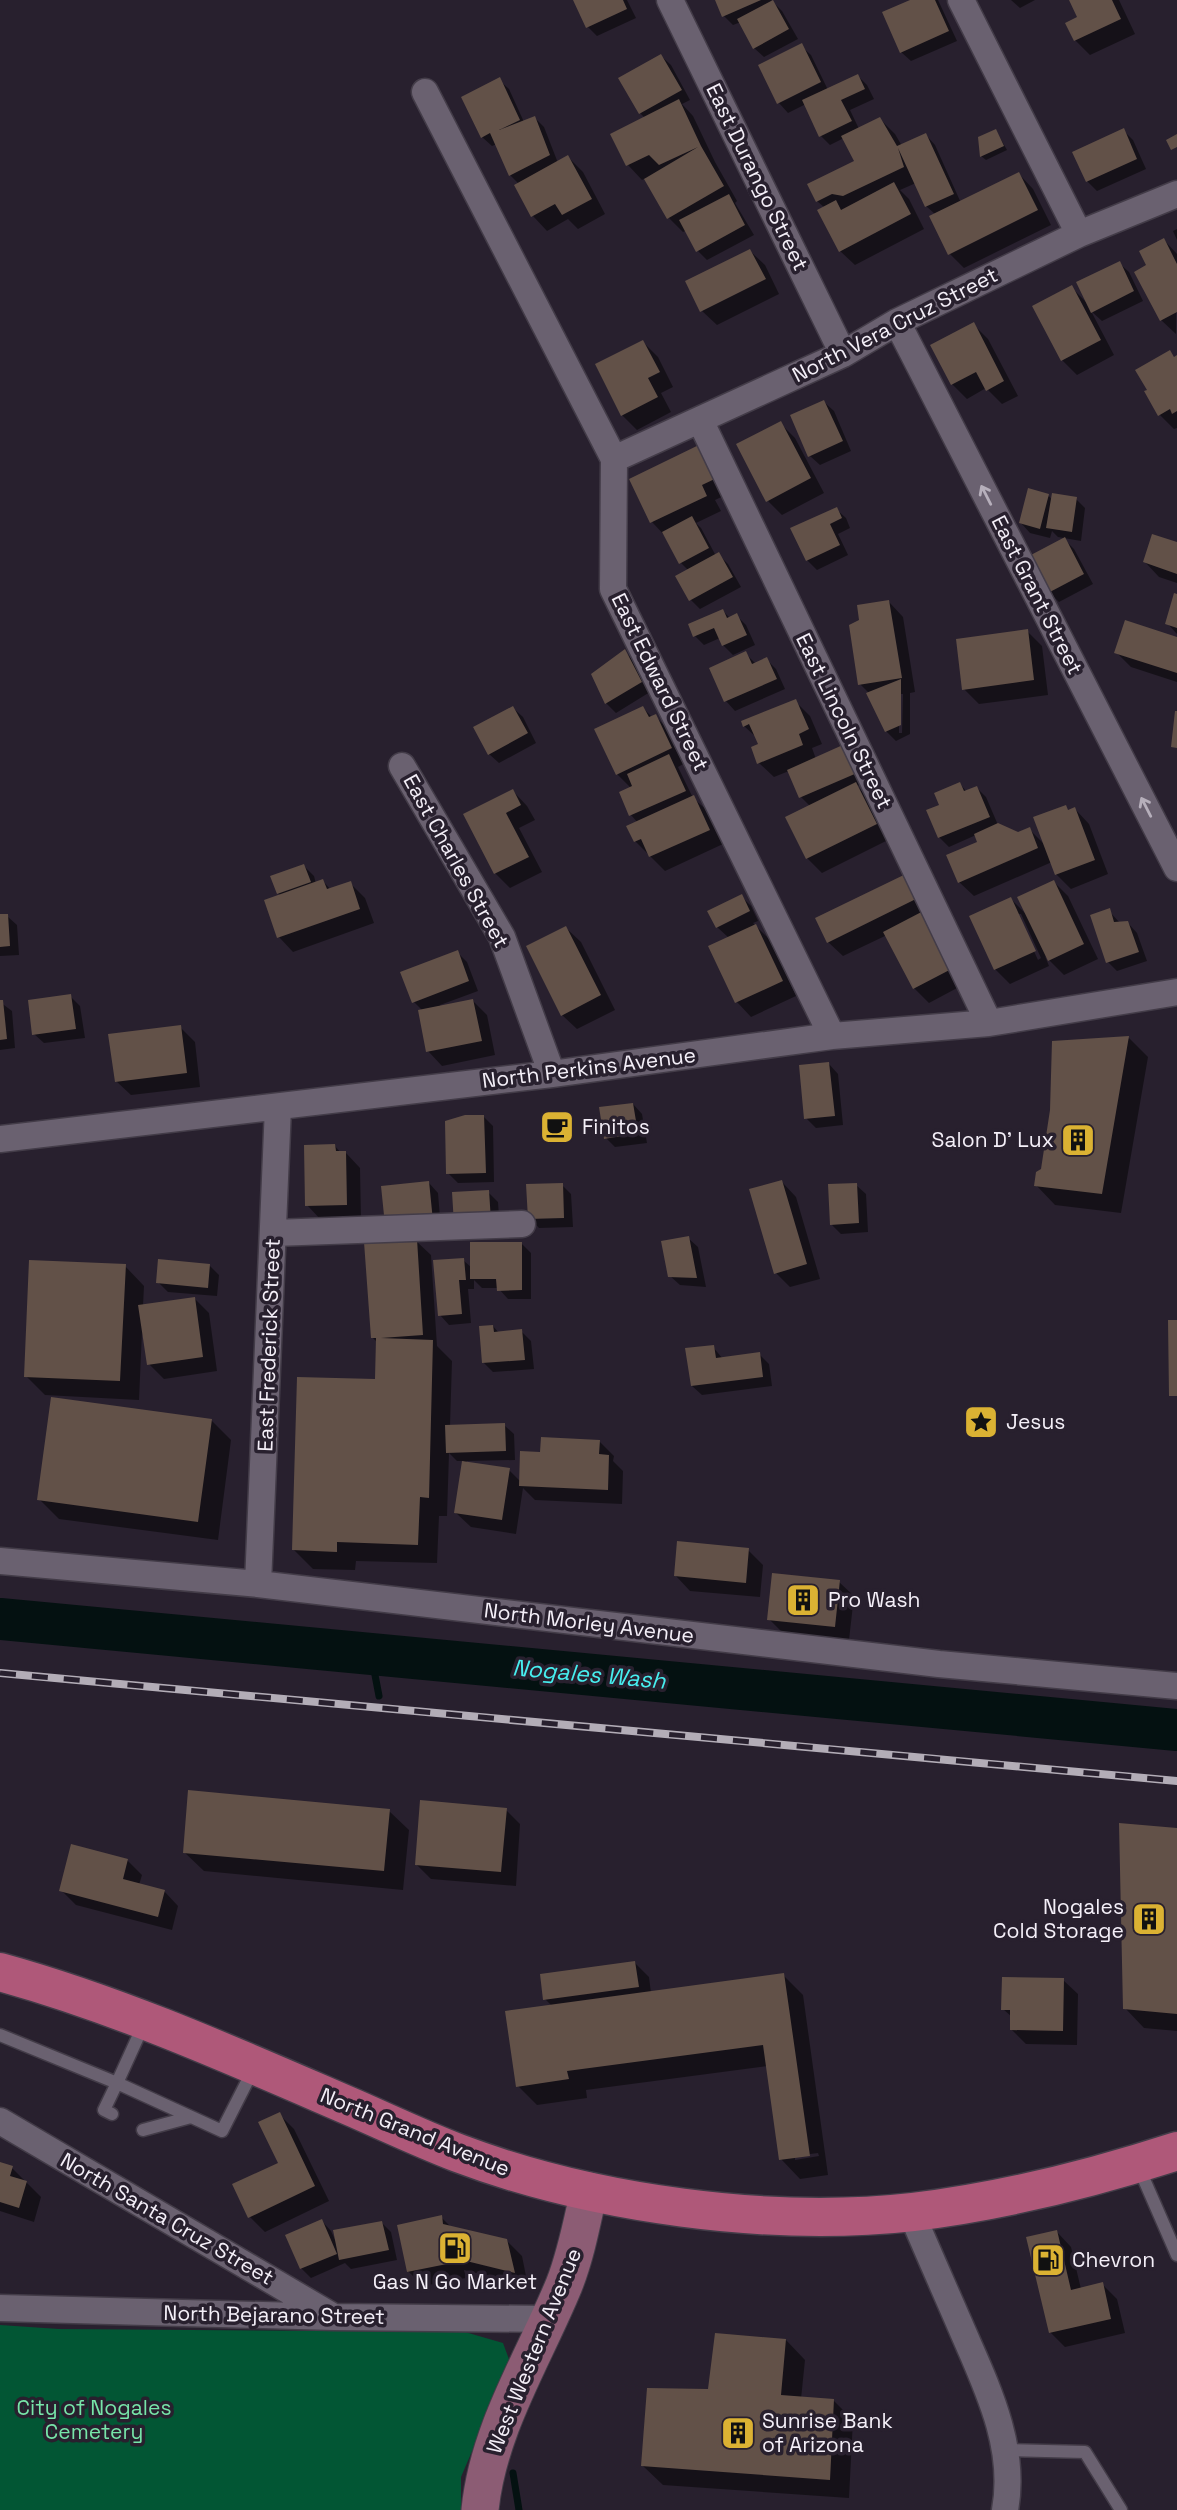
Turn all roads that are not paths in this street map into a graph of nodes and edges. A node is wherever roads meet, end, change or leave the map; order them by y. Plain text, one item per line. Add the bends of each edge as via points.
1 (670, 0) edge
2 (961, 0) edge
3 (425, 92) dead end
4 (1177, 194) edge
5 (1079, 234) junction
6 (897, 322) junction
7 (843, 354) junction
8 (700, 420) junction
9 (614, 458) junction
10 (402, 766) dead end
11 (1177, 867) edge
12 (1177, 992) edge
13 (989, 1023) junction
14 (832, 1036) junction
15 (552, 1074) junction
16 (278, 1107) junction
17 (0, 1139) edge
18 (523, 1224) dead end
19 (274, 1233) junction
20 (0, 1561) edge
21 (258, 1584) junction
22 (1177, 1686) edge
23 (0, 1972) edge
24 (146, 2021) junction
25 (0, 2035) edge
26 (255, 2067) junction
27 (117, 2083) junction
28 (112, 2115) dead end
29 (191, 2117) junction
30 (0, 2121) edge
31 (143, 2130) dead end
32 (1177, 2151) edge
33 (1138, 2164) junction
34 (589, 2191) junction
35 (911, 2212) junction
36 (1177, 2255) edge
37 (0, 2308) edge
38 (334, 2317) junction
39 (549, 2319) junction
40 (1005, 2450) junction
41 (480, 2510) edge
42 (1005, 2510) edge
43 (1121, 2510) edge

1 - 7 street, East Durango Street
2 - 5 street
3 - 9 street, East Edward Street
4 - 5 street, North Vera Cruz Street
5 - 6 street, North Vera Cruz Street
6 - 7 street, North Vera Cruz Street
11 -> 6 street, East Grant Street
7 - 8 street, North Vera Cruz Street
8 - 9 street, North Vera Cruz Street
8 - 13 street, East Lincoln Street
9 - 14 street, East Edward Street via 613,589
10 - 15 street, East Charles Street via 502,937
12 - 13 street, North Perkins Avenue
13 - 14 street, North Perkins Avenue
14 - 15 street, North Perkins Avenue
15 - 16 street, North Perkins Avenue
16 - 17 street, North Perkins Avenue
16 - 19 street, East Frederick Street
18 - 19 street
19 - 21 street, East Frederick Street
20 - 21 street, North Morley Avenue
21 - 22 street, North Morley Avenue via 939,1664
23 - 24 main road, North Grand Avenue
24 - 26 main road, North Grand Avenue
24 - 27 lane
25 - 27 lane
26 - 29 lane via 222,2131
26 - 34 main road, North Grand Avenue via 458,2153
27 - 28 lane via 104,2110
27 - 29 lane
29 - 31 lane
30 - 38 street, North Santa Cruz Street
32 - 33 main road, North Grand Avenue
33 - 35 main road, North Grand Avenue via 1062,2185
33 - 36 lane
34 - 35 main road, North Grand Avenue via 659,2205 752,2213
34 - 39 street, West Western Avenue via 565,2283
35 - 40 street via 988,2390
37 - 38 street, North Bejarano Street
38 - 39 street, North Bejarano Street
39 - 41 street, West Western Avenue via 496,2437
40 - 42 street
40 - 43 lane via 1085,2452

